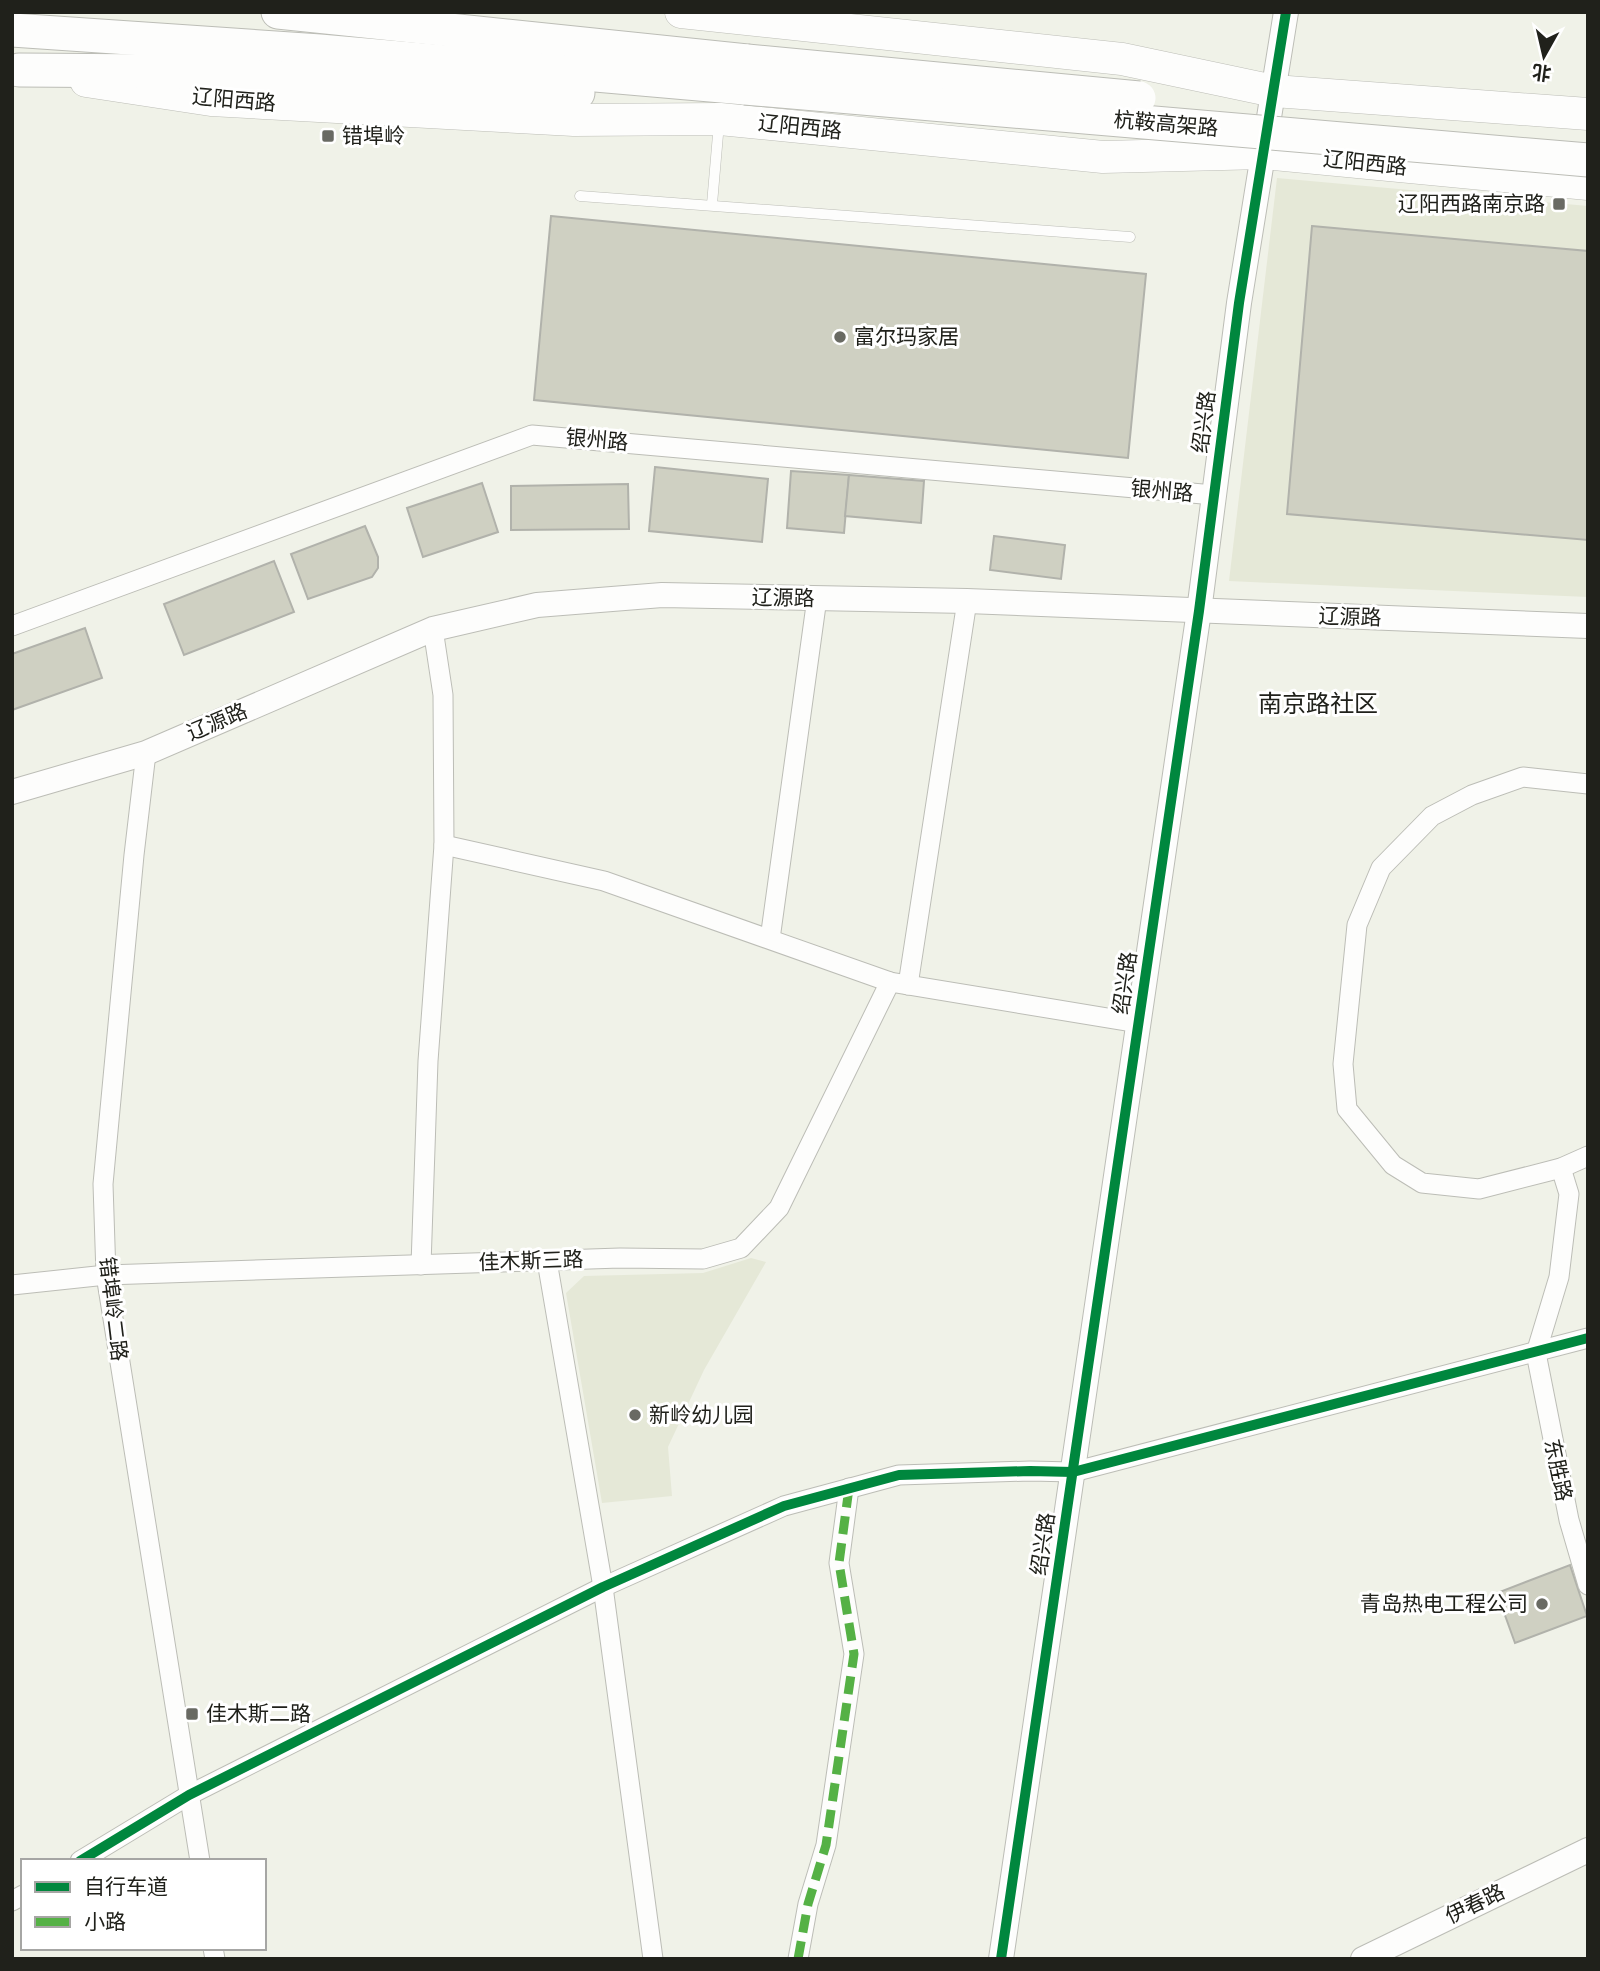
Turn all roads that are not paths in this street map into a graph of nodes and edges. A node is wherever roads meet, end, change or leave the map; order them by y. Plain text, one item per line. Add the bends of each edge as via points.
1 (278, 12) edge
2 (482, 12) edge
3 (681, 12) edge
4 (1286, 12) edge
5 (12, 30) edge
6 (673, 52) junction
7 (16, 70) edge
8 (746, 74) junction
9 (1274, 91) junction
10 (1588, 114) edge
11 (720, 119) junction
12 (1588, 137) edge
13 (1263, 153) junction
14 (1588, 160) edge
15 (1588, 184) edge
16 (580, 196) dead end
17 (712, 204) junction
18 (1130, 237) dead end
19 (1214, 495) junction
20 (817, 598) junction
21 (967, 601) junction
22 (1199, 611) junction
23 (12, 626) edge
24 (1588, 626) edge
25 (433, 629) junction
26 (146, 752) junction
27 (1588, 784) edge
28 (12, 792) edge
29 (444, 845) junction
30 (770, 939) junction
31 (899, 984) junction
32 (1138, 1023) junction
33 (1588, 1156) edge
34 (1561, 1168) junction
35 (547, 1261) junction
36 (421, 1265) junction
37 (106, 1275) junction
38 (12, 1285) edge
39 (1588, 1339) edge
40 (1536, 1353) junction
41 (1073, 1472) junction
42 (849, 1488) junction
43 (1588, 1585) edge
44 (603, 1587) junction
45 (189, 1795) junction
46 (1588, 1850) edge
47 (83, 1859) edge
48 (200, 1859) edge
49 (653, 1959) edge
50 (798, 1959) edge
51 (1001, 1959) edge
52 (1363, 1959) edge

1 - 6 highway
2 - 6 highway via 558,24
3 - 9 main road via 1122,59
4 - 9 street, 绍兴路
5 - 8 highway, 辽阳西路
6 - 8 highway
7 - 8 highway via 161,71 543,94
7 - 11 main road, 辽阳西路 via 211,100 574,120
8 - 12 highway, 杭鞍高架路, bridge
8 - 14 highway, 杭鞍高架路, bridge
9 - 10 main road
9 - 13 street, 绍兴路
11 - 13 main road, 辽阳西路 via 1103,157
11 - 17 lane
13 - 15 main road, 辽阳西路
13 - 19 street, 绍兴路
16 - 17 lane
17 - 18 lane
19 - 22 street, 绍兴路
19 - 23 street, 银州路 via 532,435
20 - 21 street, 辽源路
20 - 25 street, 辽源路 via 662,595 537,606
20 - 30 street
21 - 22 street, 辽源路
21 - 31 street, 佳木斯三路
22 - 24 street, 辽源路
22 - 32 street, 绍兴路
25 - 26 street, 辽源路
25 - 29 street via 443,695
26 - 28 street, 辽源路
26 - 37 street, 错埠岭二路 via 103,1184
27 - 34 street via 1524,777 1472,795 1432,816 1381,868 1357,925 1343,1064 1347,1109 1393,1165 1422,1183 1479,1189
29 - 30 street via 604,881
29 - 36 street via 428,1061
30 - 31 street
31 - 32 street
31 - 35 street, 佳木斯三路 via 779,1209 741,1248 703,1259
32 - 41 street, 绍兴路
33 - 34 street
34 - 40 street via 1570,1194 1559,1277
35 - 36 street, 佳木斯三路
35 - 44 street
36 - 37 street, 佳木斯三路
37 - 38 street, 佳木斯三路
37 - 45 street, 错埠岭二路
39 - 40 street
40 - 41 street
40 - 43 street, 东胜路 via 1566,1507
41 - 42 street via 898,1475
41 - 51 street, 绍兴路
42 - 44 street via 783,1506
42 - 50 street via 839,1563 854,1654 826,1845
44 - 45 street
44 - 49 street
45 - 47 street
45 - 48 street, 错埠岭二路
46 - 52 street, 伊春路

